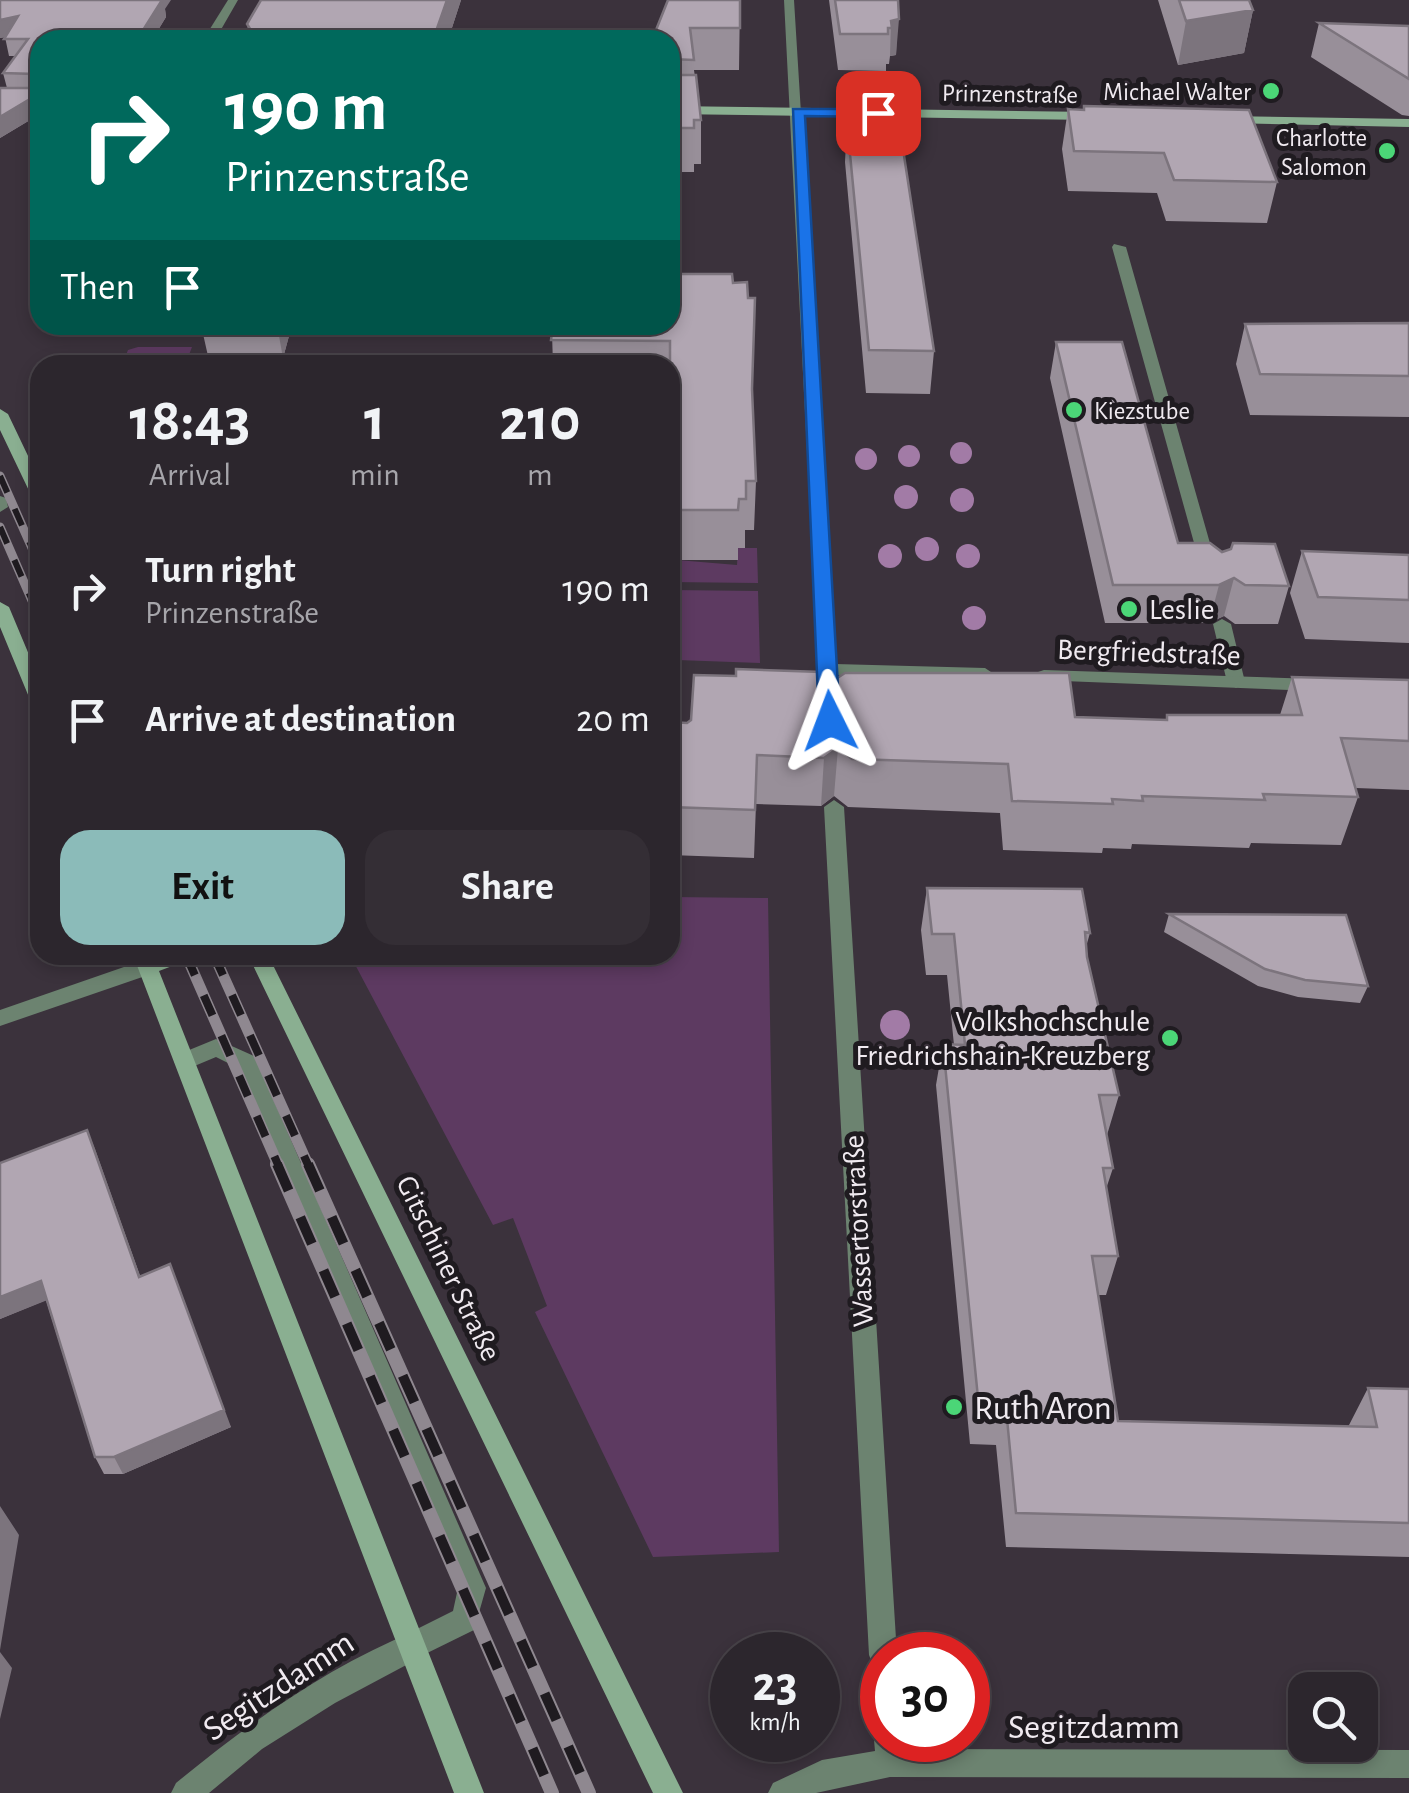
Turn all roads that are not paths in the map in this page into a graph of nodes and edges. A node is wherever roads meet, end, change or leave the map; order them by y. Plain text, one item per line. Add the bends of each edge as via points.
1 (233, 0) edge
2 (789, 0) edge
3 (215, 30) edge
4 (680, 110) edge
5 (798, 112) junction
6 (1101, 116) edge
7 (1220, 119) edge
8 (1409, 123) edge
9 (1119, 248) dead end
10 (0, 414) edge
11 (30, 476) edge
12 (1212, 581) edge
13 (0, 608) edge
14 (1222, 624) edge
15 (827, 669) junction
16 (30, 678) edge
17 (1236, 682) junction
18 (1333, 685) edge
19 (830, 721) edge
20 (834, 807) edge
21 (135, 965) edge
22 (147, 965) edge
23 (263, 965) edge
24 (0, 1018) edge
25 (184, 1061) junction
26 (882, 1632) edge
27 (415, 1645) junction
28 (990, 1754) edge
29 (860, 1762) edge
30 (1409, 1764) edge
31 (186, 1793) edge
32 (469, 1793) edge
33 (668, 1793) edge
34 (783, 1793) edge

1 - 3 street
2 - 5 street
4 - 5 main road, Prinzenstraße
5 - 6 main road, Prinzenstraße
5 - 15 street
7 - 8 main road
9 - 12 street
10 - 11 main road
13 - 16 main road
14 - 17 street
15 - 17 street, Bergfriedstraße
15 - 19 street
17 - 18 street, Bergfriedstraße
20 - 26 street, Wassertorstraße
21 - 24 street
22 - 25 main road
23 - 33 main road, Gitschiner Straße
25 - 27 main road
25 - 27 street, Segitzdamm via 216,1048 246,1062 472,1588 464,1620
27 - 31 street, Segitzdamm via 264,1731
27 - 32 main road
28 - 30 street, Segitzdamm
29 - 34 street, Segitzdamm

